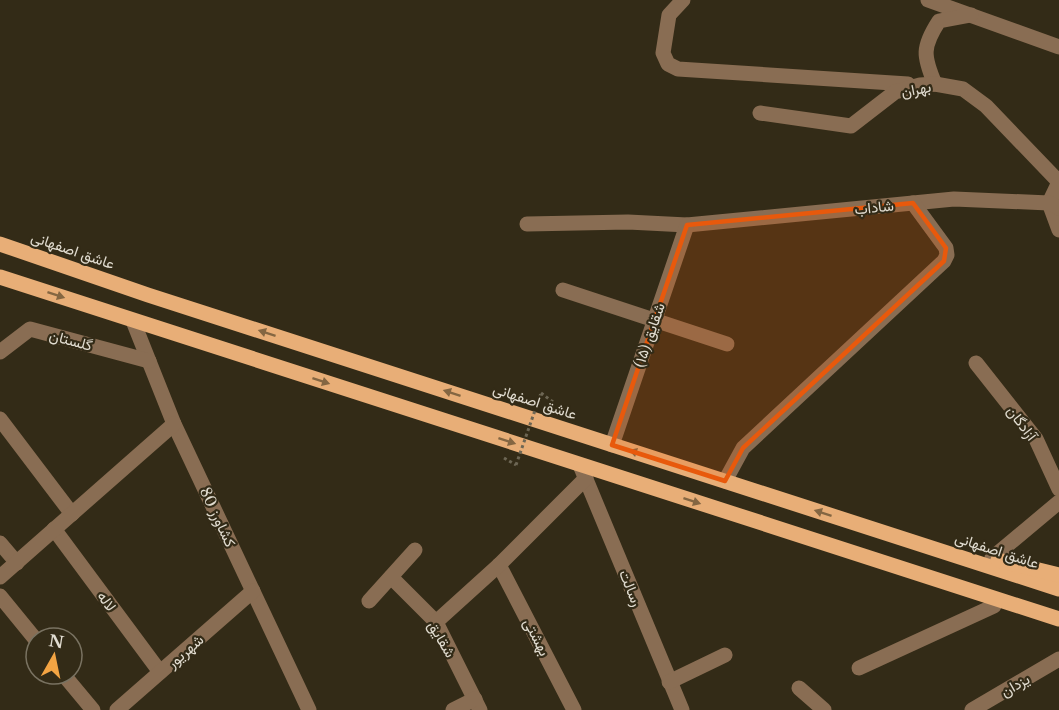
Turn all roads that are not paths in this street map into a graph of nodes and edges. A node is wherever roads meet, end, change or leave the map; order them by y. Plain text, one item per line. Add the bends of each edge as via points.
1 (683, 0) edge
2 (928, 0) edge
3 (970, 15) junction
4 (1059, 47) edge
5 (928, 85) junction
6 (760, 114) dead end
7 (1059, 182) edge
8 (913, 203) junction
9 (1054, 206) edge
10 (527, 224) dead end
11 (687, 225) junction
12 (1059, 230) edge
13 (0, 244) edge
14 (0, 277) edge
15 (563, 290) dead end
16 (134, 321) junction
17 (653, 321) junction
18 (727, 344) dead end
19 (0, 352) edge
20 (149, 361) junction
21 (976, 363) dead end
22 (0, 419) edge
23 (174, 424) junction
24 (612, 445) junction
25 (583, 472) junction
26 (725, 481) junction
27 (1059, 489) edge
28 (1059, 502) edge
29 (72, 514) junction
30 (856, 524) junction
31 (54, 529) junction
32 (0, 543) edge
33 (415, 550) dead end
34 (849, 552) junction
35 (992, 558) junction
36 (17, 563) junction
37 (500, 565) junction
38 (1059, 575) edge
39 (0, 577) edge
40 (391, 577) junction
41 (1059, 589) edge
42 (253, 591) junction
43 (0, 596) edge
44 (369, 601) dead end
45 (994, 606) junction
46 (1059, 619) edge
47 (436, 622) junction
48 (25, 626) edge
49 (1059, 630) edge
50 (725, 655) dead end
51 (1059, 659) edge
52 (859, 668) dead end
53 (160, 672) junction
54 (669, 682) junction
55 (73, 686) edge
56 (799, 688) dead end
57 (478, 704) edge
58 (93, 710) edge
59 (117, 710) edge
60 (309, 710) edge
61 (453, 710) edge
62 (574, 710) edge
63 (682, 710) edge
64 (824, 710) edge
65 (972, 710) edge

1 - 5 street via 669,15 663,53 668,64 678,69
2 - 3 street
3 - 4 street
3 - 5 street via 939,21 927,40
5 - 6 street, بهران via 895,92 852,126
5 - 7 street, بهران via 963,89 986,106
7 - 9 street, بهران
8 - 9 street, شاداب via 954,199
8 - 11 street, شاداب
8 - 26 street via 946,248 944,261 743,448
9 - 12 street
10 - 11 street, شاداب
11 - 17 street, شقایق (۱۵)
24 -> 13 main road, عاشق اصفهانی
14 -> 16 main road
15 - 17 street
16 - 20 street, کشاورز 80
16 -> 25 main road
17 - 18 street
17 - 24 street, شقایق (۱۵)
19 - 20 street, گلستان via 30,329
20 - 23 street, کشاورز 80
21 - 27 street, آزادگان via 1036,439
22 - 29 street
23 - 29 street
23 - 42 street, کشاورز 80
26 -> 24 main road, عاشق اصفهانی
25 -> 34 main road
25 - 37 street
25 - 54 street, رسالت
30 -> 26 main road, عاشق اصفهانی
28 - 35 street
29 - 31 street
30 - 35 main road
30 - 41 main road, عاشق اصفهانی
31 - 36 street
31 - 53 street, لاله
32 - 36 street
33 - 40 street
34 - 45 main road
34 - 46 main road
35 - 38 main road
36 - 39 street
37 - 47 street
37 - 62 street, بهشتی
40 - 44 street
40 - 47 street, شقایق
42 - 53 street, شهریور
42 - 60 street, کشاورز 80
43 - 48 street
45 - 49 main road
45 - 52 street
47 - 57 street, شقایق
50 - 54 street
51 - 65 street, یزدان
53 - 59 street, شهریور
54 - 63 street, رسالت
55 - 58 street
56 - 64 street
57 - 61 street

